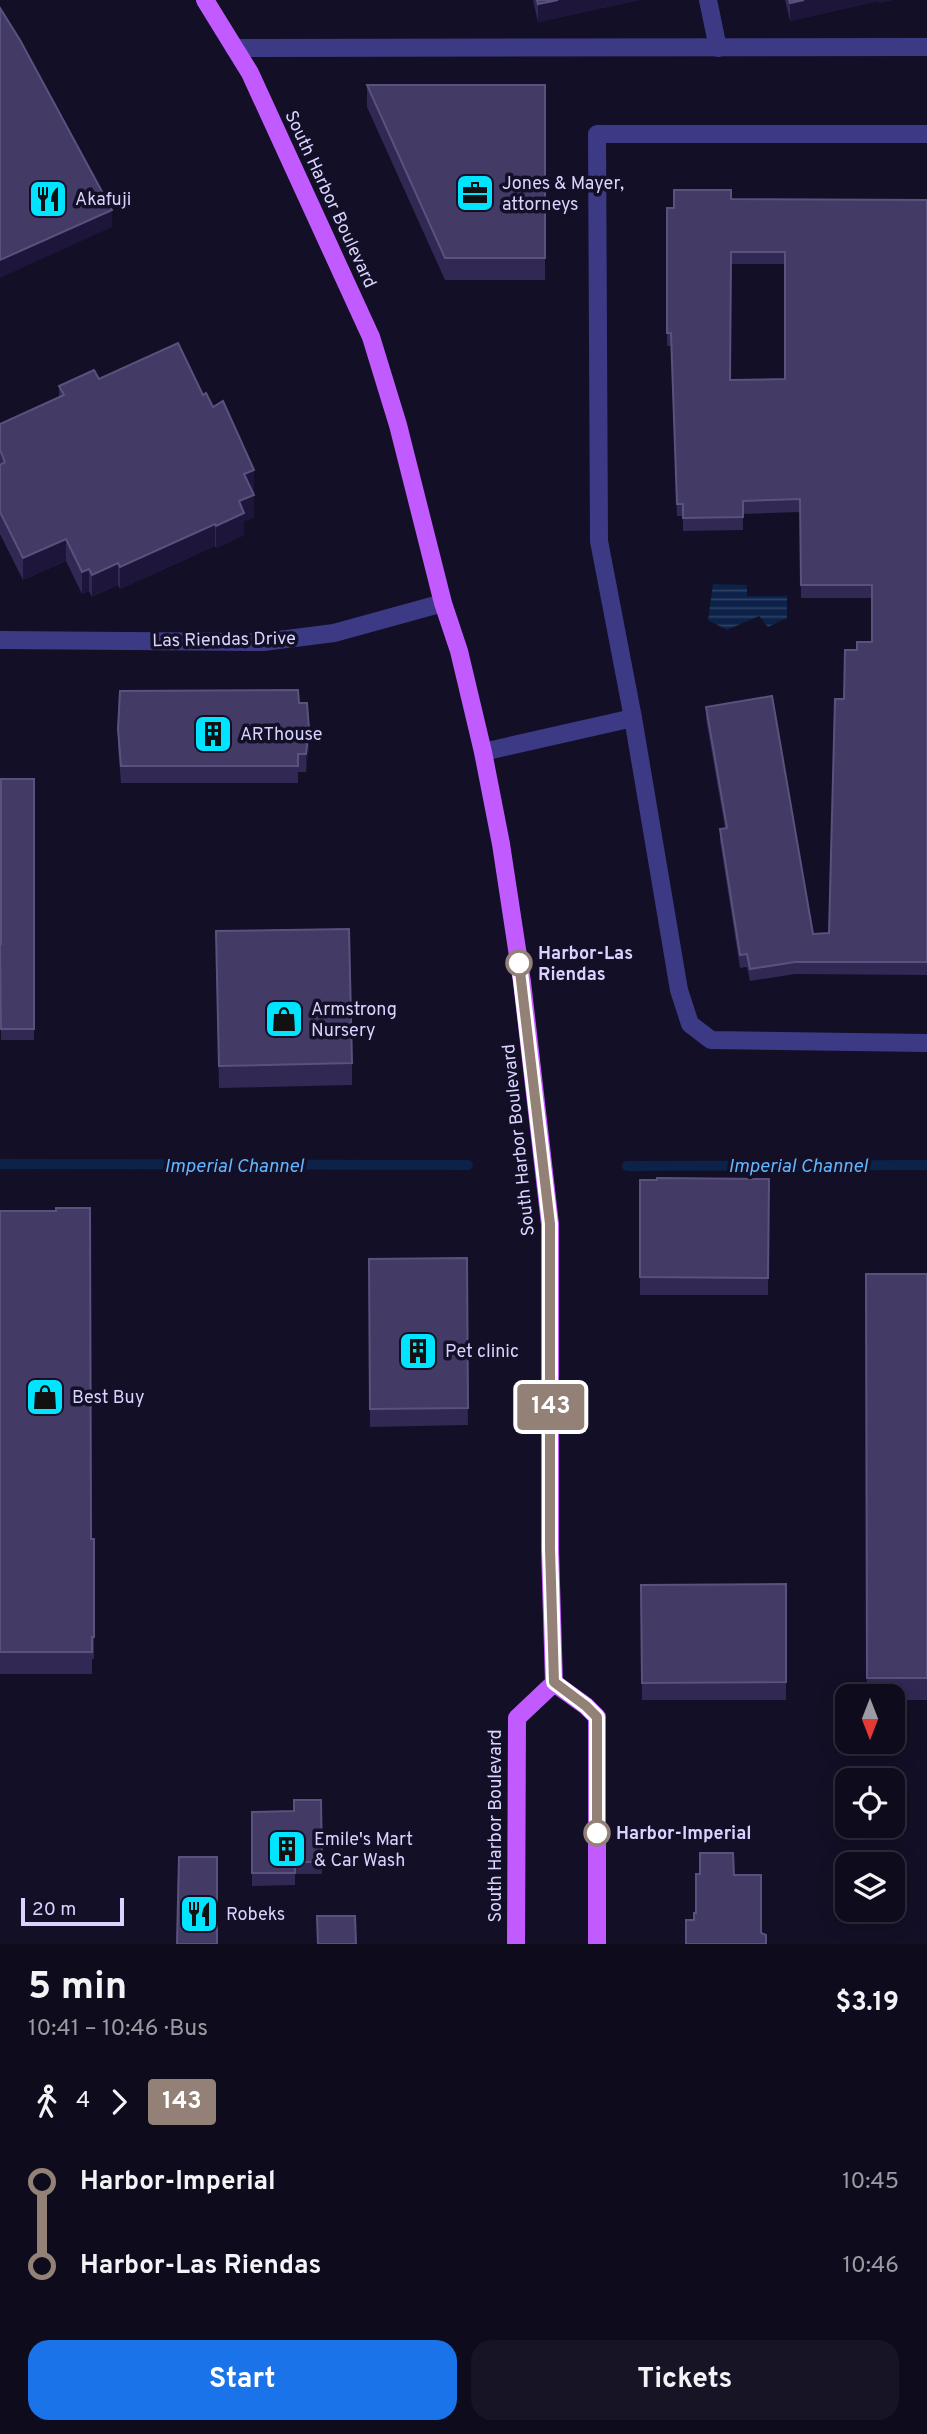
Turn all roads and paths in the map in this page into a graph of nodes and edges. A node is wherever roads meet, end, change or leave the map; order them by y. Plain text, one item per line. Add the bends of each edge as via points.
1 (205, 0) edge
2 (708, 0) edge
3 (927, 47) edge
4 (234, 48) junction
5 (718, 48) junction
6 (927, 134) edge
7 (443, 603) junction
8 (0, 640) edge
9 (633, 718) junction
10 (483, 752) junction
11 (927, 1043) edge
12 (554, 1682) junction
13 (516, 1944) edge
14 (597, 1944) edge

1 - 4 main road, South Harbor Boulevard
2 - 5 street
3 - 5 street
4 - 5 street
4 - 7 main road, South Harbor Boulevard via 250,73 370,337 398,425
6 - 9 street via 597,134 599,541
7 - 8 street, Las Riendas Drive via 334,633 276,641
7 - 10 main road, South Harbor Boulevard
9 - 10 street
9 - 11 street via 679,990 690,1024 711,1040
10 - 12 main road, South Harbor Boulevard via 522,982 550,1224
12 - 13 main road, South Harbor Boulevard via 517,1718
12 - 14 main road via 597,1717

